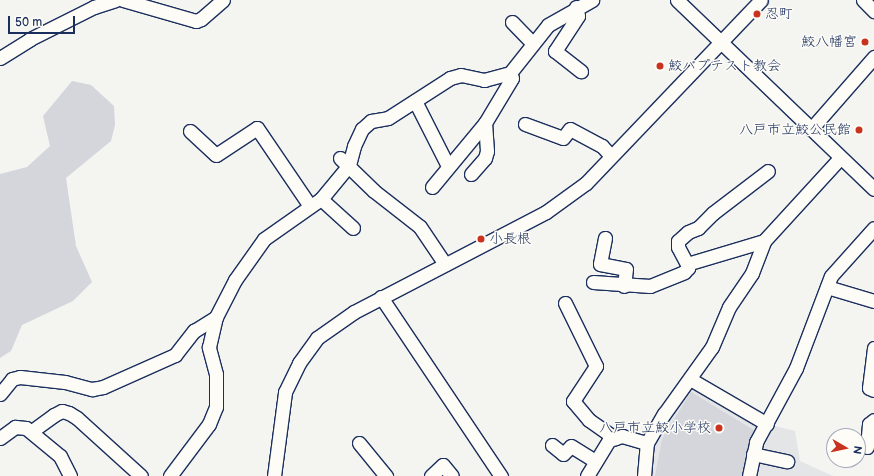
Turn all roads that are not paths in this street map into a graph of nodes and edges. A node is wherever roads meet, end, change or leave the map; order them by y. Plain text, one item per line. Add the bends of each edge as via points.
1 (115, 0) edge
2 (123, 0) edge
3 (223, 0) edge
4 (592, 0) edge
5 (677, 0) edge
6 (761, 0) edge
7 (862, 0) edge
8 (576, 6) junction
9 (874, 11) edge
10 (512, 22) dead end
11 (721, 43) junction
12 (533, 44) junction
13 (874, 57) edge
14 (0, 58) edge
15 (581, 71) dead end
16 (510, 73) junction
17 (415, 101) junction
18 (485, 124) junction
19 (525, 124) dead end
20 (811, 129) junction
21 (190, 131) dead end
22 (611, 156) junction
23 (840, 158) junction
24 (344, 162) junction
25 (448, 166) junction
26 (768, 171) dead end
27 (470, 174) dead end
28 (432, 187) dead end
29 (874, 189) edge
30 (315, 202) junction
31 (353, 228) dead end
32 (874, 228) edge
33 (605, 238) dead end
34 (764, 241) junction
35 (445, 264) junction
36 (687, 264) junction
37 (593, 282) dead end
38 (624, 286) junction
39 (827, 287) junction
40 (381, 297) junction
41 (874, 301) edge
42 (565, 303) dead end
43 (216, 317) junction
44 (874, 348) edge
45 (690, 379) junction
46 (874, 390) edge
47 (0, 394) edge
48 (874, 420) edge
49 (767, 424) junction
50 (32, 431) junction
51 (0, 438) edge
52 (615, 438) junction
53 (360, 443) dead end
54 (647, 443) junction
55 (552, 445) dead end
56 (867, 447) dead end
57 (753, 454) junction
58 (595, 461) junction
59 (787, 461) dead end
60 (70, 476) edge
61 (141, 476) edge
62 (170, 476) edge
63 (274, 476) edge
64 (386, 476) edge
65 (431, 476) edge
66 (452, 476) edge
67 (501, 476) edge
68 (587, 476) edge
69 (644, 476) edge
70 (749, 476) edge

1 - 14 street via 94,7 30,39
2 - 3 street via 196,21
4 - 8 street
5 - 11 street
6 - 11 street
7 - 9 street
8 - 12 street via 548,25
8 - 15 street via 578,16 554,51
10 - 12 street
11 - 20 street
11 - 22 street
12 - 16 street
13 - 20 street
16 - 17 street via 484,80 461,75 450,78
16 - 18 street via 512,78
17 - 24 street via 388,118 371,122 362,129
17 - 25 street
18 - 25 street
18 - 27 street via 485,158
19 - 22 street via 562,138 570,129 602,146
20 - 23 street
21 - 30 street via 216,156 257,128
22 - 35 street via 586,183 546,212
23 - 29 street
23 - 34 street
24 - 30 street
24 - 35 street via 374,192 420,227
25 - 28 street
26 - 36 street via 713,213 698,228 688,232 678,241 680,253
30 - 31 street
30 - 43 street via 264,239 235,280
32 - 39 street via 831,276
33 - 38 street via 600,264 626,269
34 - 36 street
34 - 45 street via 752,273 730,307 712,348
35 - 40 street
36 - 38 street via 688,268 684,272 650,286
37 - 38 street
39 - 41 street
39 - 49 street via 796,368
40 - 63 street via 317,338 299,363 285,392
40 - 67 street
42 - 52 street via 596,366 573,402 589,420
43 - 47 street via 194,331 175,355 103,387 92,389 65,382 20,377 12,379
43 - 62 street via 210,347 216,374 216,407 209,424
44 - 46 street via 869,388
45 - 49 street
45 - 54 street
48 - 56 street via 869,424
49 - 57 street via 756,442
50 - 51 street via 15,427
50 - 60 street via 60,456
50 - 61 street via 62,411 69,413
52 - 54 street via 622,436
52 - 58 street via 609,440
53 - 64 street
54 - 69 street
55 - 58 street via 563,454 571,446
57 - 59 street
57 - 70 street
58 - 68 street
65 - 66 street via 443,465

